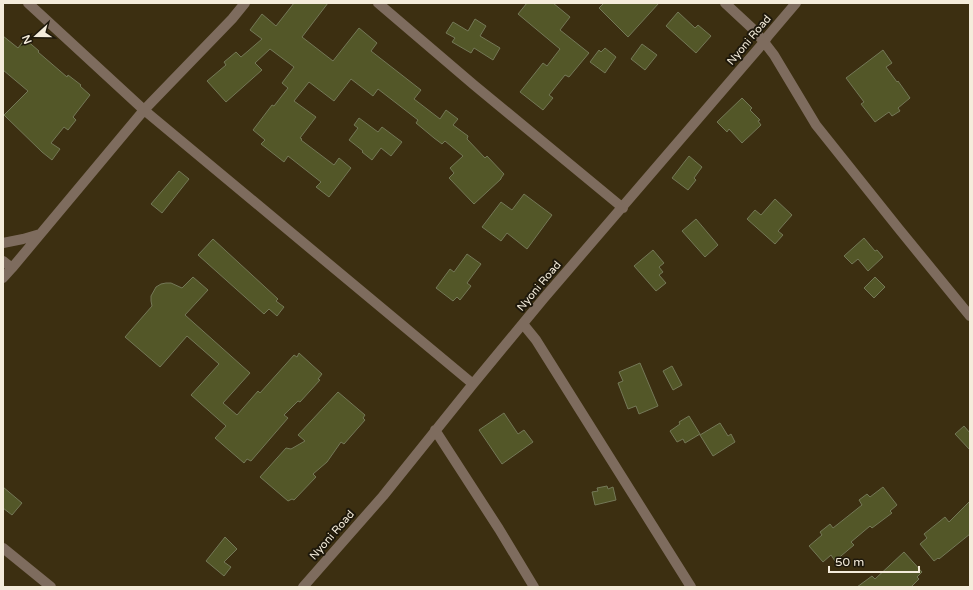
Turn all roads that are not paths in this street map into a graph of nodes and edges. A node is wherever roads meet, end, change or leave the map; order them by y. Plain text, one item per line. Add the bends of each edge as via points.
1 (28, 3) edge
2 (245, 3) edge
3 (378, 3) edge
4 (725, 3) edge
5 (796, 3) edge
6 (764, 42) junction
7 (144, 110) junction
8 (623, 208) junction
9 (40, 234) junction
10 (3, 242) edge
11 (3, 261) edge
12 (12, 268) junction
13 (3, 278) edge
14 (970, 316) edge
15 (523, 324) junction
16 (473, 384) junction
17 (435, 430) junction
18 (3, 548) edge
19 (51, 587) edge
20 (303, 587) edge
21 (534, 587) edge
22 (691, 587) edge

1 - 7 street
2 - 7 street
3 - 8 street via 474,86
4 - 6 street
5 - 6 street, Nyoni Road
6 - 8 street, Nyoni Road
6 - 14 street via 816,125
7 - 9 street
7 - 16 street
8 - 15 street, Nyoni Road
9 - 10 street
9 - 12 street
11 - 12 street
12 - 13 street
15 - 16 street, Nyoni Road
15 - 22 street via 536,340
16 - 17 street, Nyoni Road
17 - 20 street, Nyoni Road via 384,496
17 - 21 street
18 - 19 street

